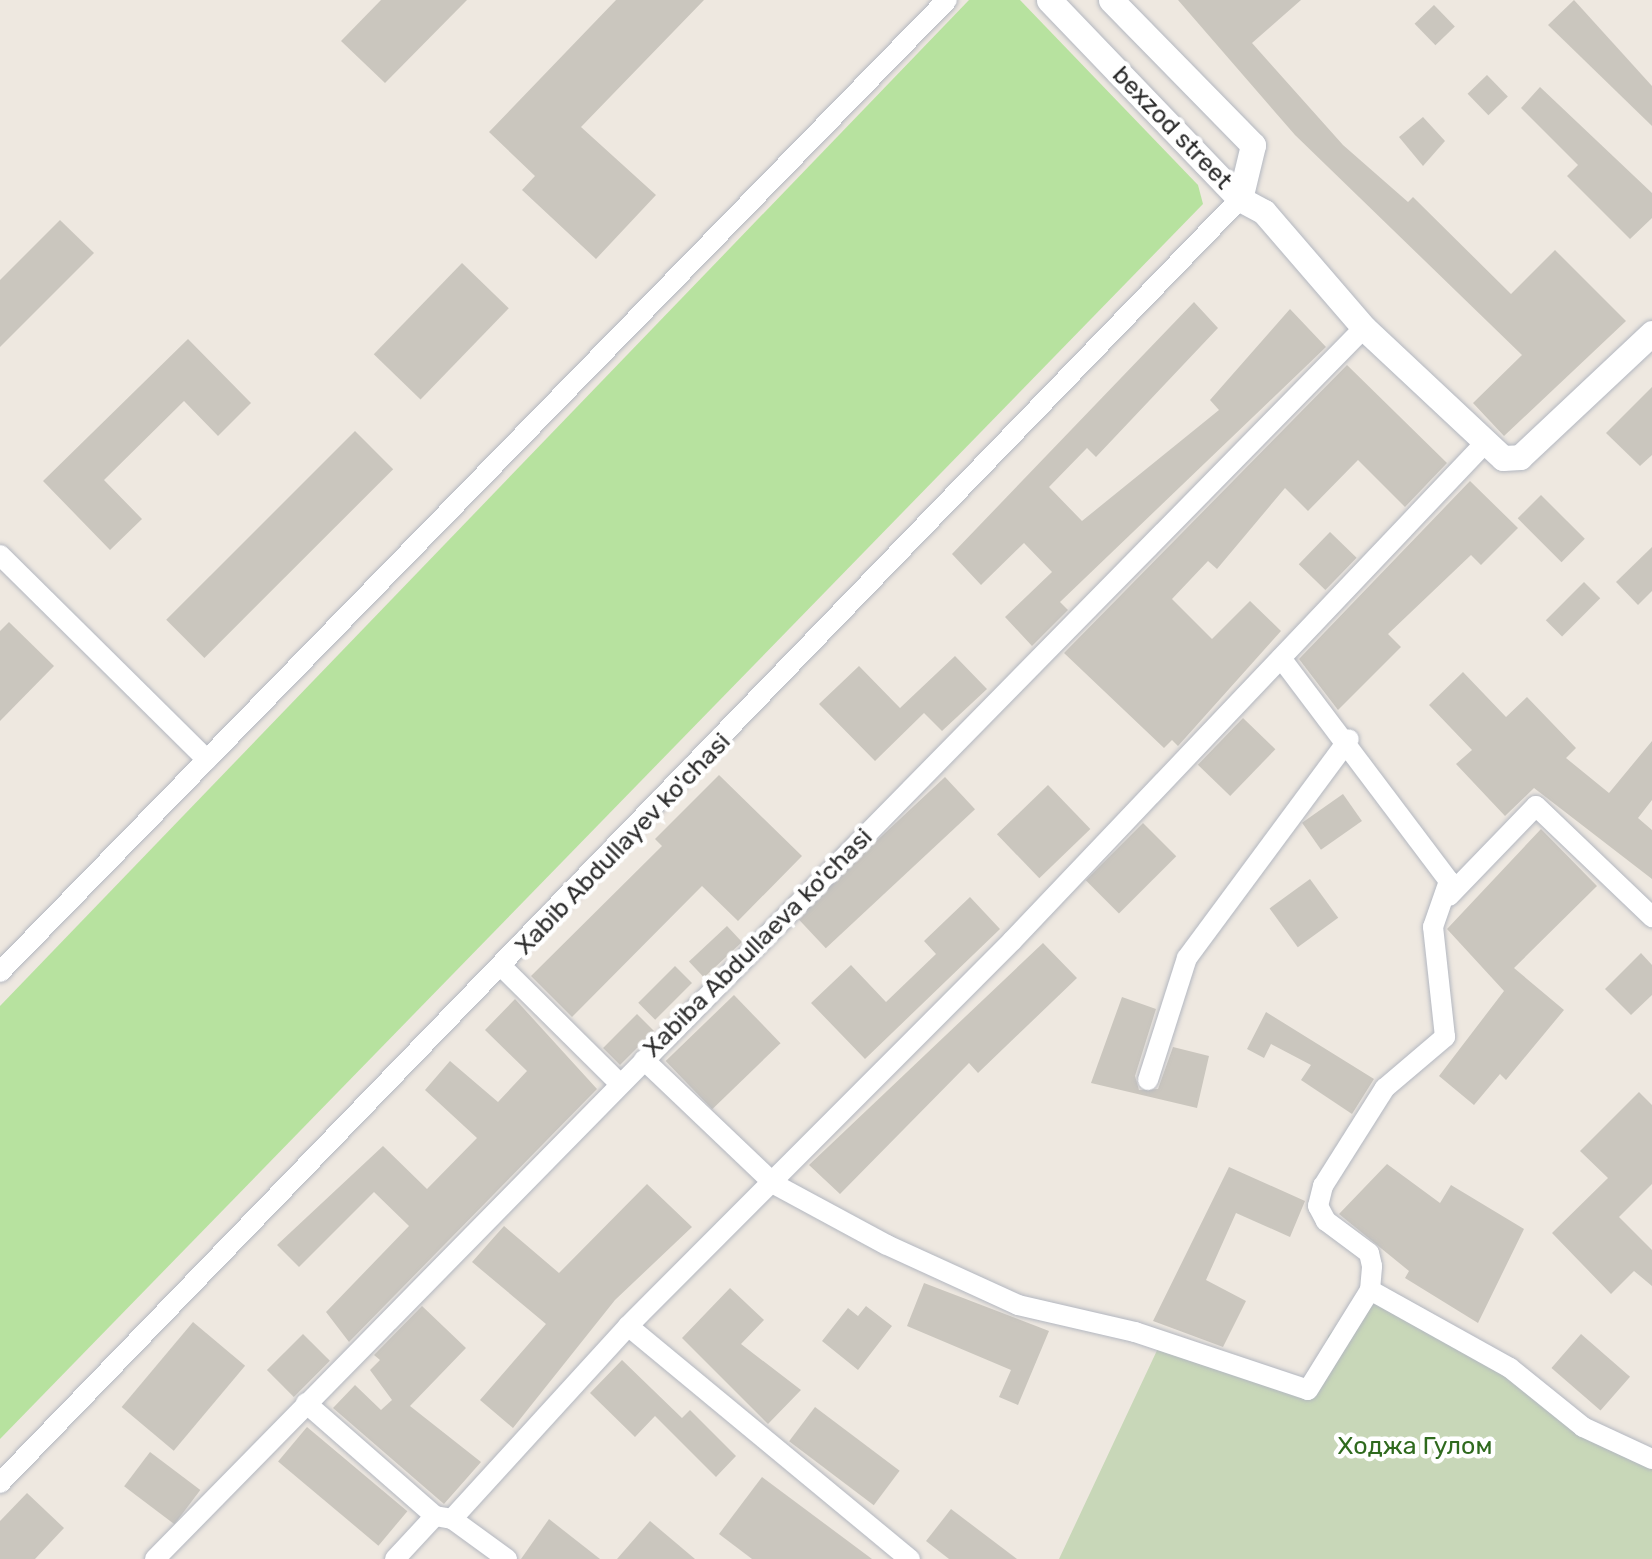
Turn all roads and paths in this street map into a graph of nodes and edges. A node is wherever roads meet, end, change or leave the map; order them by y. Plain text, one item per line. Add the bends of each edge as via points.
1 (947, 0) edge
2 (1050, 0) edge
3 (1111, 0) edge
4 (1240, 199) junction
5 (1364, 328) junction
6 (1652, 333) edge
7 (1486, 442) junction
8 (0, 554) edge
9 (1281, 658) junction
10 (1350, 740) junction
11 (207, 760) junction
12 (1450, 896) junction
13 (1652, 917) edge
14 (504, 968) junction
15 (0, 972) edge
16 (644, 1060) junction
17 (1148, 1080) dead end
18 (617, 1081) junction
19 (774, 1184) junction
20 (1370, 1290) junction
21 (628, 1326) junction
22 (306, 1403) junction
23 (1652, 1460) edge
24 (0, 1482) edge
25 (443, 1518) junction
26 (155, 1559) edge
27 (395, 1559) edge
28 (506, 1559) edge
29 (910, 1559) edge

1 - 11 street
2 - 4 street, bexzod street
3 - 4 street, bexzod street via 1253,144
4 - 5 street via 1264,212
4 - 14 street, Xabib Abdullayev ko'chasi
5 - 7 street
5 - 16 street, Xabiba Abdullaeva ko'chasi
6 - 7 street via 1520,457 1503,458
7 - 9 street
8 - 11 street
9 - 10 street
9 - 19 street
10 - 12 street via 1440,860
10 - 17 street via 1187,958
11 - 15 street
12 - 13 street via 1536,806
12 - 20 street via 1432,928 1445,1036 1385,1088 1322,1186 1318,1206 1326,1221 1369,1253
14 - 18 street
14 - 24 street, Xabib Abdullayev ko'chasi
16 - 18 street, Xabiba Abdullaeva ko'chasi
16 - 19 street
18 - 22 street, Xabiba Abdullaeva ko'chasi
19 - 20 street via 1018,1304 1136,1332 1308,1390
19 - 21 street
20 - 23 street via 1510,1368 1583,1426
21 - 25 street
21 - 29 street
22 - 25 street
22 - 26 street, Xabiba Abdullaeva ko'chasi
25 - 27 street
25 - 28 street

